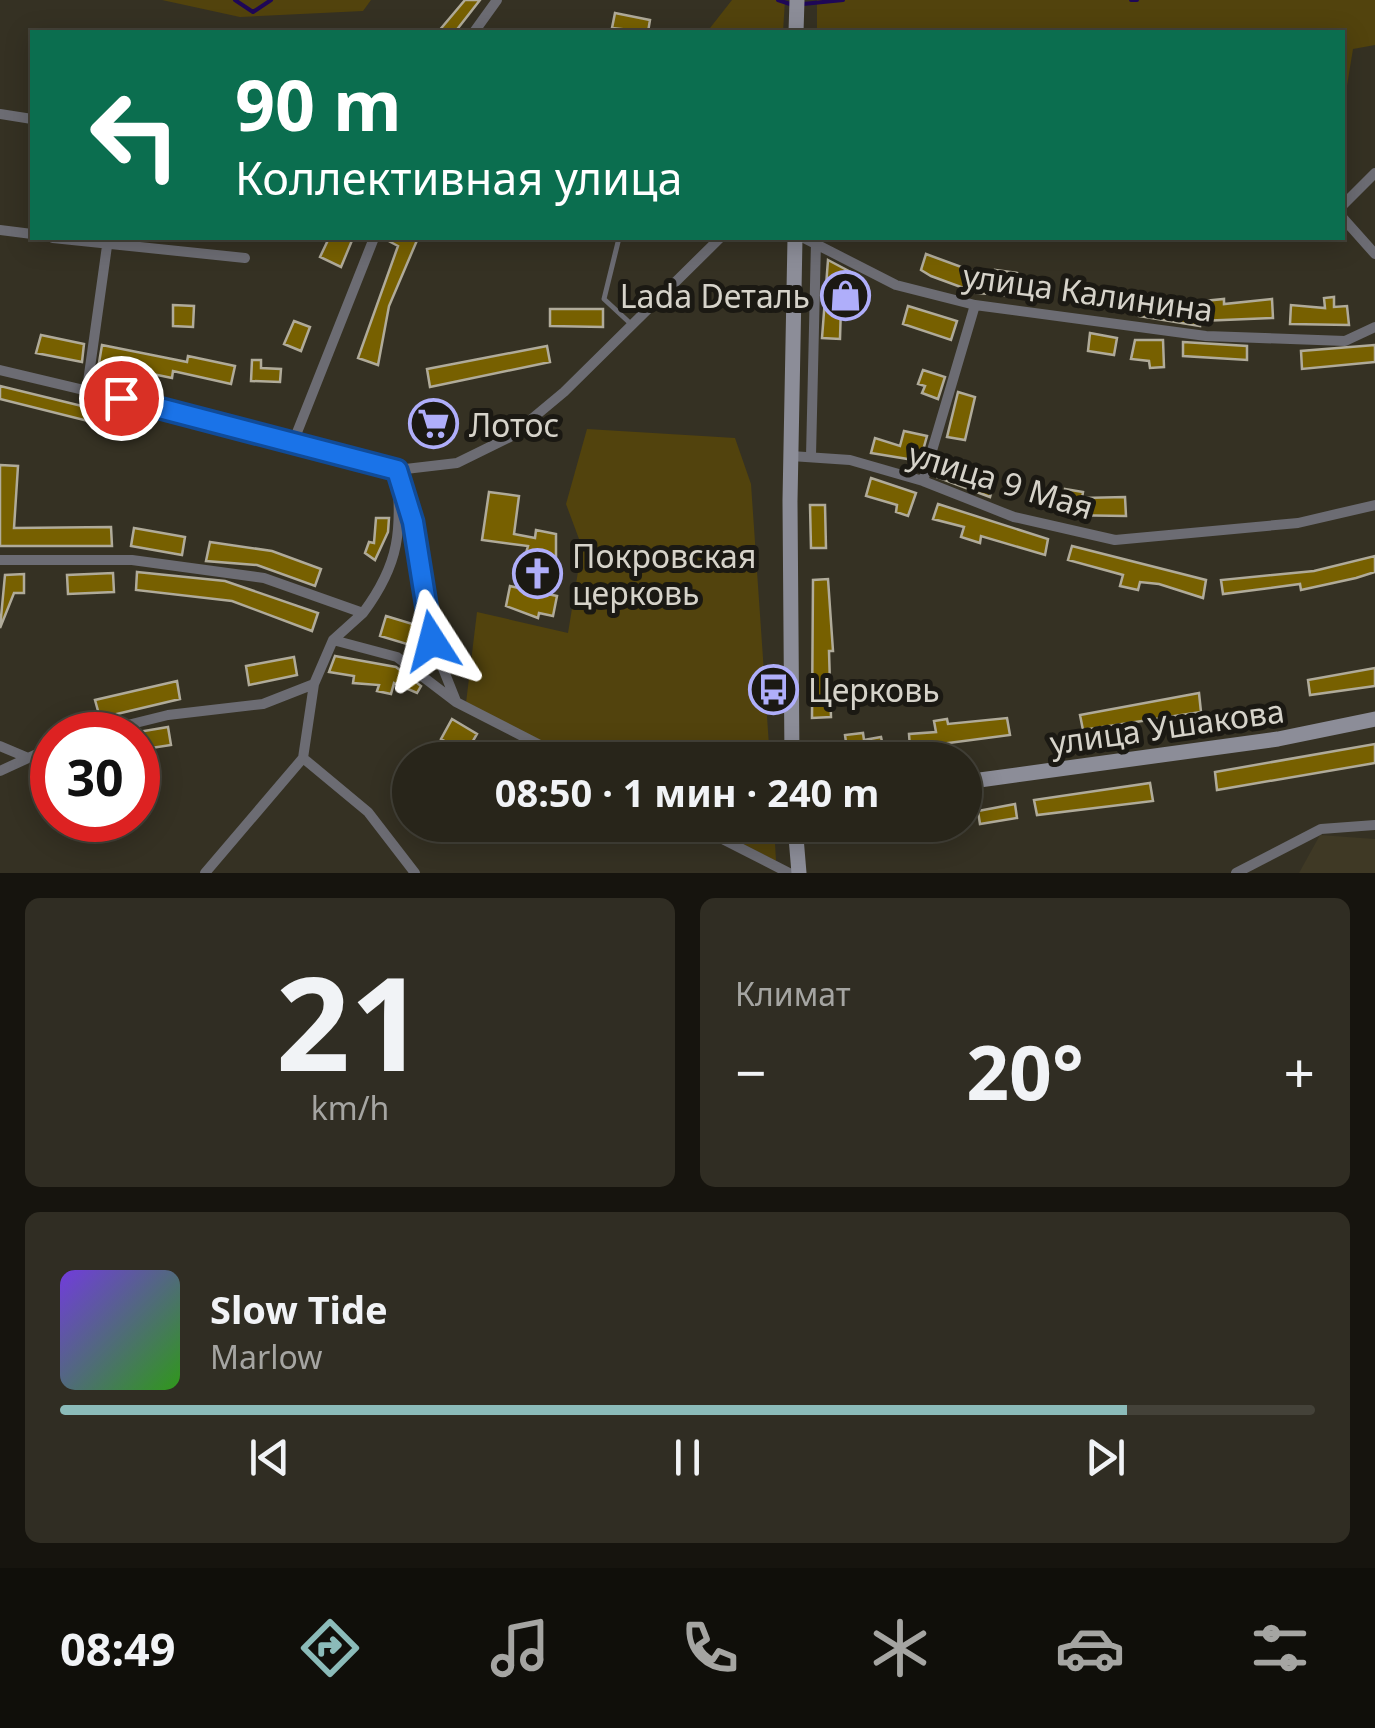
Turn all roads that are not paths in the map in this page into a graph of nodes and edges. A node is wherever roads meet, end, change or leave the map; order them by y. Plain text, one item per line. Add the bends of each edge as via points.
1 (497, 0) edge
2 (797, 0) edge
3 (475, 30) edge
4 (796, 30) edge
5 (0, 114) edge
6 (30, 119) edge
7 (1375, 173) edge
8 (1345, 203) edge
9 (1345, 220) edge
10 (0, 230) edge
11 (30, 234) edge
12 (66, 240) edge
13 (373, 240) edge
14 (618, 240) edge
15 (718, 240) edge
16 (794, 240) edge
17 (810, 240) edge
18 (816, 242) junction
19 (108, 246) junction
20 (1375, 254) edge
21 (245, 258) dead end
22 (975, 305) junction
23 (632, 324) junction
24 (1375, 327) edge
25 (0, 370) edge
26 (86, 389) junction
27 (294, 440) junction
28 (790, 456) junction
29 (811, 456) junction
30 (397, 470) junction
31 (923, 481) junction
32 (1375, 505) edge
33 (0, 560) edge
34 (364, 612) junction
35 (333, 640) junction
36 (314, 684) junction
37 (456, 702) junction
38 (160, 716) edge
39 (1375, 719) edge
40 (533, 742) edge
41 (792, 742) edge
42 (0, 746) edge
43 (30, 755) edge
44 (26, 757) junction
45 (303, 758) junction
46 (0, 771) edge
47 (982, 780) edge
48 (1375, 825) edge
49 (728, 842) edge
50 (796, 842) edge
51 (206, 873) edge
52 (415, 873) edge
53 (788, 873) edge
54 (799, 873) edge
55 (1236, 873) edge

1 - 3 street
2 - 4 main road
5 - 6 street
7 - 8 street
9 - 20 street
10 - 11 street
12 - 19 street
13 - 27 street
14 - 23 lane via 604,298
15 - 23 street
16 - 28 main road
17 - 18 street, улица Калинина
18 - 22 street, улица Калинина via 896,285
18 - 29 street
19 - 21 street
19 - 26 street
22 - 24 street, улица Калинина via 1206,336 1345,342
22 - 31 street
23 - 30 street via 510,437 458,463
25 - 26 street
26 - 27 street
27 - 30 street
28 - 29 street, улица 9 Мая
28 - 41 main road
29 - 31 street, улица 9 Мая
30 - 34 street via 401,527 388,579
30 - 37 street via 413,522 432,641
31 - 32 street, улица 9 Мая via 1014,518 1115,540 1298,523
33 - 34 street via 132,560 264,578
34 - 35 street
35 - 36 street
35 - 37 street via 397,657
36 - 38 street via 263,704
36 - 45 street
37 - 40 street
39 - 47 main road, улица Ушакова
42 - 44 street
43 - 44 street
44 - 46 street
45 - 51 street
45 - 52 street via 368,812
48 - 55 street via 1321,829
49 - 53 street
50 - 54 main road

